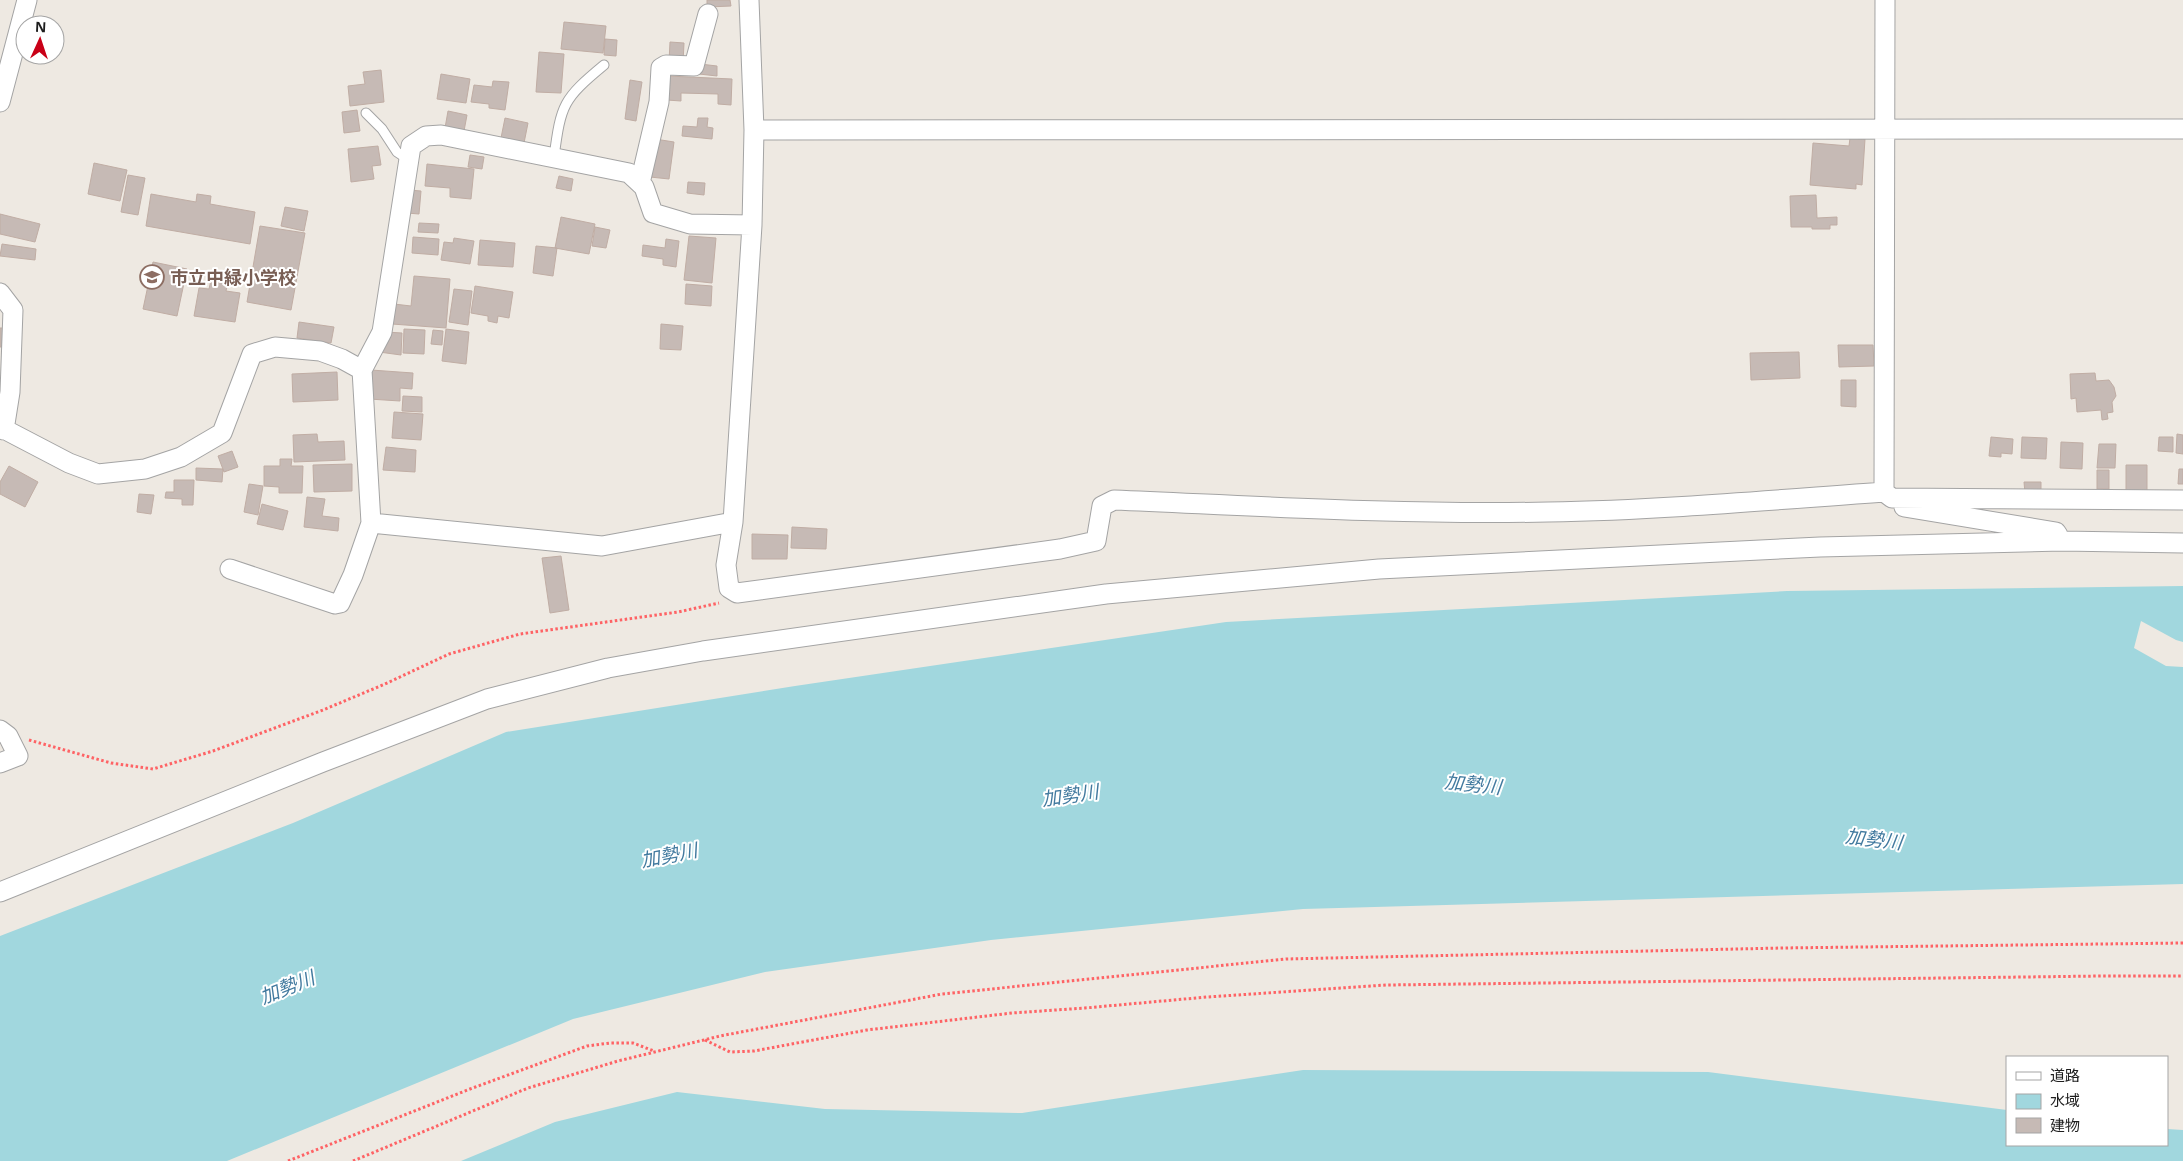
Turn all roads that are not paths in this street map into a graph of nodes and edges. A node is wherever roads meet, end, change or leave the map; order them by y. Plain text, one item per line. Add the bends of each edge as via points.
1 (27, 0) edge
2 (749, 0) edge
3 (1885, 0) edge
4 (708, 14) dead end
5 (604, 64) dead end
6 (0, 102) edge
7 (366, 114) dead end
8 (1885, 129) junction
9 (2183, 129) edge
10 (754, 130) junction
11 (554, 157) junction
12 (409, 160) junction
13 (640, 183) junction
14 (752, 225) junction
15 (0, 293) edge
16 (362, 370) junction
17 (2, 429) edge
18 (1888, 495) junction
19 (2183, 500) edge
20 (733, 522) junction
21 (371, 523) junction
22 (2062, 541) junction
23 (2183, 543) edge
24 (230, 569) dead end
25 (0, 730) edge
26 (0, 763) edge
27 (0, 892) edge

1 - 6 street
2 - 10 street
3 - 8 street
4 - 13 street via 694,66 666,65 661,68 659,102
5 - 11 lane via 566,102 558,123
7 - 12 lane via 382,129 397,152
8 - 9 street
8 - 10 street
8 - 18 street
10 - 14 street
11 - 12 street via 441,135 426,136 412,146
11 - 13 street via 629,173
12 - 16 street via 382,332
13 - 14 street via 654,213 690,224
14 - 20 street
15 - 17 street via 13,310 10,392
16 - 17 street via 320,351 275,347 252,354 222,433 181,457 145,469 98,474
16 - 21 street
18 - 19 street
18 - 20 street via 1549,512 1404,513 1114,500 1102,506 1096,541 1060,549 737,593 729,588 726,564
18 - 22 street via 1901,507 2056,532
20 - 21 street via 602,546
21 - 24 street via 340,604
22 - 23 street
22 - 27 street via 1810,548 1379,568 1106,594 702,651 608,668 487,699
25 - 26 street via 8,736 18,756

